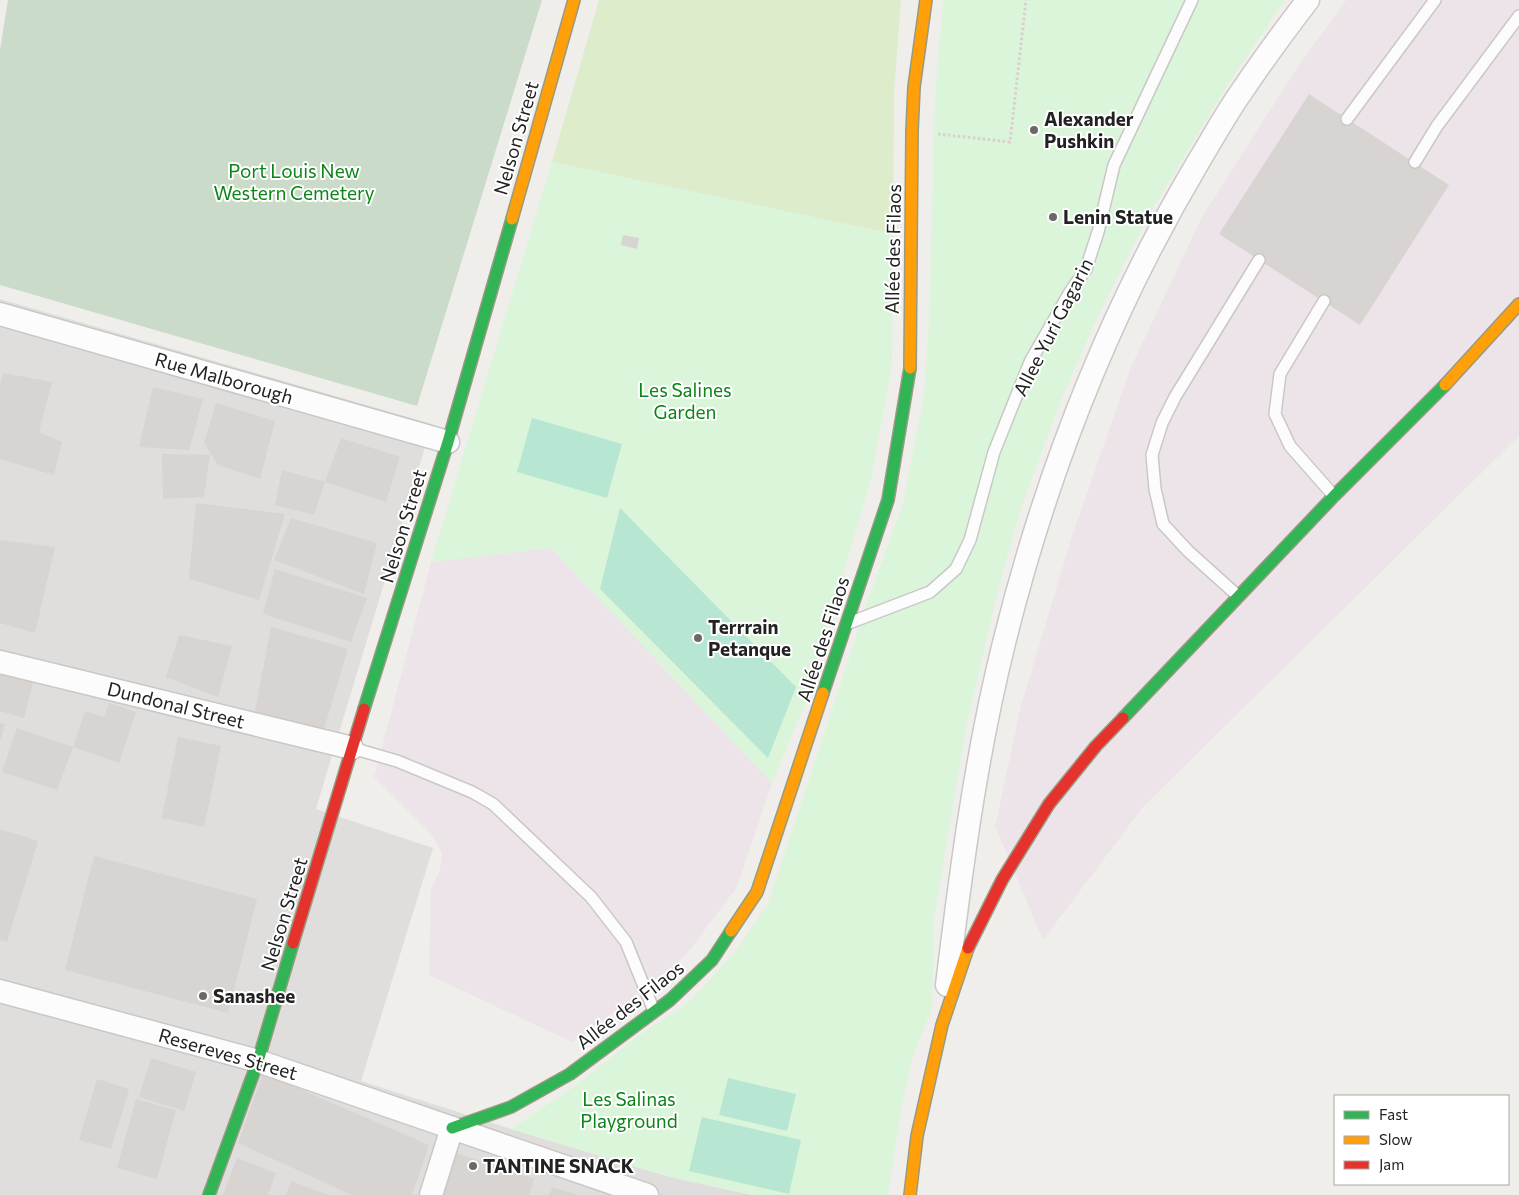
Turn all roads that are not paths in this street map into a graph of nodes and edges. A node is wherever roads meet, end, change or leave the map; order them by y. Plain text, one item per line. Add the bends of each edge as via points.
1 (574, 0) edge
2 (926, 0) edge
3 (1192, 0) edge
4 (1308, 0) edge
5 (1435, 0) edge
6 (1519, 16) edge
7 (1347, 119) dead end
8 (1415, 162) dead end
9 (1259, 260) dead end
10 (1324, 301) dead end
11 (1519, 304) edge
12 (0, 314) edge
13 (448, 442) junction
14 (1334, 496) junction
15 (1238, 596) junction
16 (846, 624) junction
17 (0, 662) edge
18 (352, 748) junction
19 (0, 991) edge
20 (654, 1011) junction
21 (942, 1025) junction
22 (258, 1061) junction
23 (452, 1128) junction
24 (637, 1194) edge
25 (209, 1195) edge
26 (430, 1195) edge
27 (910, 1195) edge

1 - 13 street, Nelson Street
2 - 16 street, Allée des Filaos via 914,87 912,131 910,373 888,500
3 - 16 lane, Allee Yuri Gagarin via 1114,165 1086,269 1030,362 994,452 970,540 956,569 930,592
4 - 21 street via 1240,92 1176,200 1117,314 1072,420 1034,532 980,755 962,864
5 - 7 lane
6 - 8 lane via 1437,126
9 - 15 lane via 1175,397 1162,423 1152,455 1155,490 1163,524
10 - 14 lane via 1280,374 1275,414 1290,446
11 - 14 street via 1456,374
12 - 13 street, Rue Malborough
13 - 18 street, Nelson Street
14 - 15 street
15 - 21 street via 1096,746 1049,804 1002,880 970,942
16 - 20 street, Allée des Filaos via 757,892 712,960
17 - 18 street, Dundonal Street
18 - 20 lane via 397,761 493,804 591,897 626,942
18 - 22 street, Nelson Street
19 - 22 street, Resereves Street
20 - 23 street, Allée des Filaos via 570,1074 511,1107
21 - 27 street via 917,1136
22 - 23 street, Resereves Street
22 - 25 street, Nelson Street
23 - 24 street, Resereves Street
23 - 26 street

